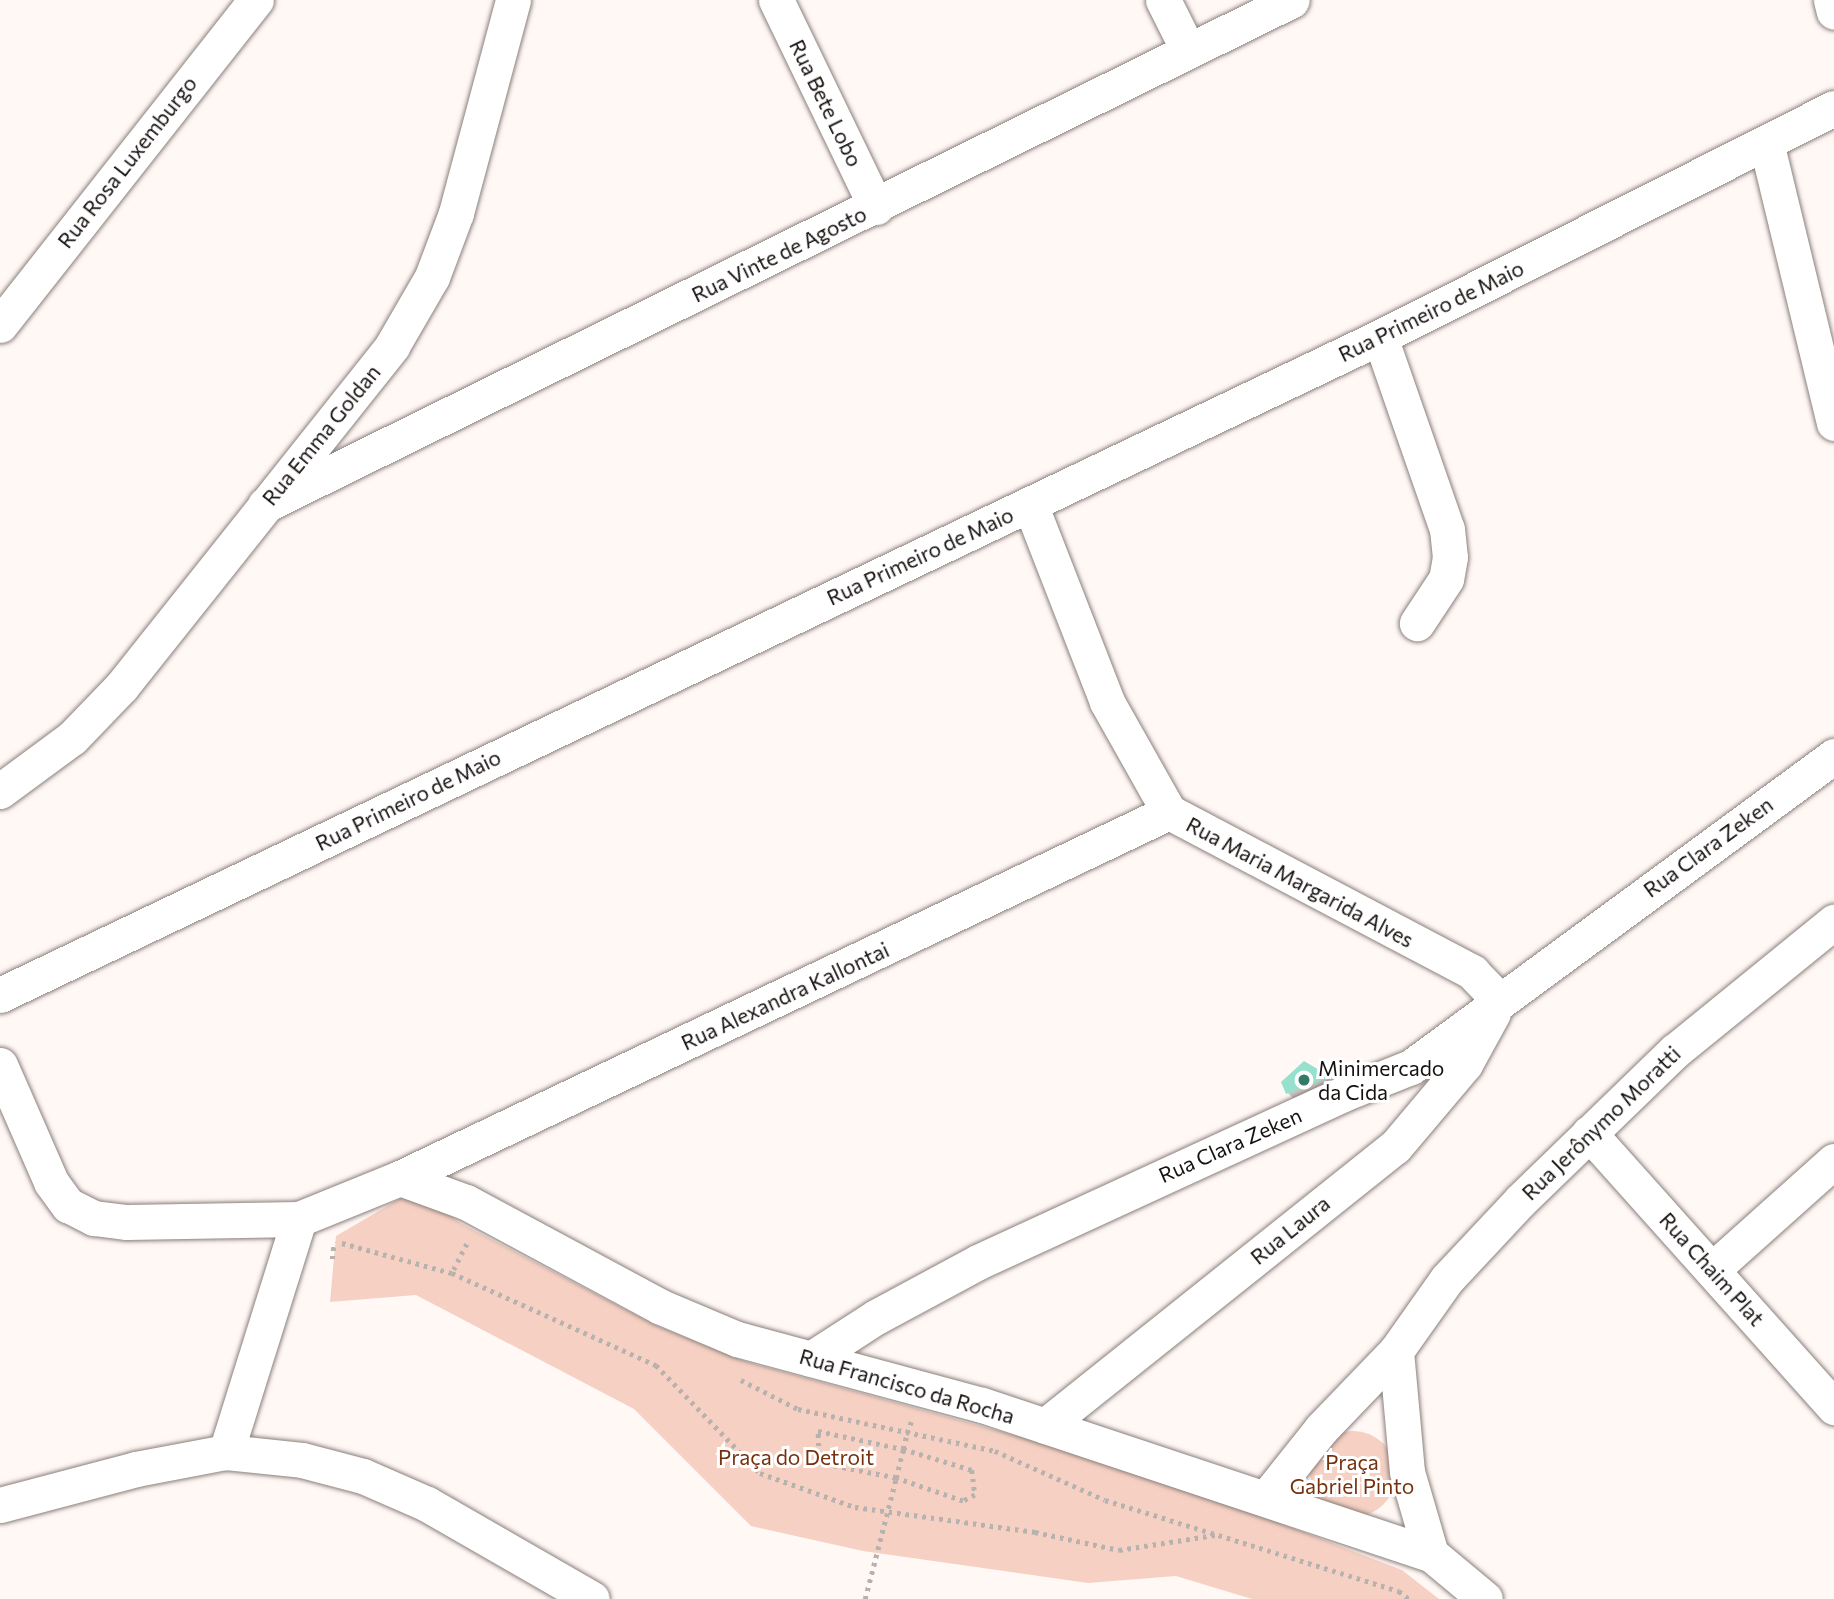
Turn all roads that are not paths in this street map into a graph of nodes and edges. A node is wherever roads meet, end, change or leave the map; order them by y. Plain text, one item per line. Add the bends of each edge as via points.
1 (256, 0) edge
2 (513, 0) edge
3 (776, 0) edge
4 (1163, 0) edge
5 (1292, 0) edge
6 (1831, 0) edge
7 (1834, 12) edge
8 (1188, 50) junction
9 (1834, 108) edge
10 (1767, 146) junction
11 (876, 207) junction
12 (0, 325) edge
13 (1380, 337) junction
14 (1834, 423) edge
15 (1030, 504) junction
16 (265, 505) junction
17 (1417, 624) dead end
18 (1834, 756) edge
19 (0, 791) edge
20 (1169, 812) junction
21 (1834, 922) edge
22 (0, 995) edge
23 (1500, 1001) junction
24 (0, 1065) edge
25 (1589, 1133) junction
26 (1834, 1161) edge
27 (400, 1178) junction
28 (299, 1219) junction
29 (1713, 1269) junction
30 (1396, 1351) junction
31 (811, 1359) junction
32 (1834, 1407) edge
33 (1045, 1426) junction
34 (226, 1452) junction
35 (1267, 1496) junction
36 (0, 1505) edge
37 (1431, 1554) junction
38 (593, 1599) edge
39 (1485, 1599) edge

1 - 12 street, Rua Rosa Luxemburgo
2 - 16 street, Rua Emma Goldan via 475,149 432,277 392,346 348,407
3 - 11 street, Rua Bete Lobo
4 - 8 street
5 - 8 street, Rua Vinte de Agosto
6 - 7 street
8 - 11 street, Rua Vinte de Agosto
9 - 10 street, Rua Primeiro de Maio
10 - 13 street, Rua Primeiro de Maio
10 - 14 street
11 - 16 street, Rua Vinte de Agosto
13 - 15 street, Rua Primeiro de Maio
13 - 17 street via 1447,529 1450,556 1446,579
15 - 20 street, Rua Maria Margarida Alves via 1107,702
15 - 22 street, Rua Primeiro de Maio
16 - 19 street, Rua Emma Goldan via 122,686 72,737
18 - 23 street, Rua Clara Zeken
20 - 23 street, Rua Maria Margarida Alves via 1472,972
20 - 27 street, Rua Alexandra Kallontai
21 - 25 street, Rua Jerônymo Moratti via 1675,1052
23 - 31 street, Rua Clara Zeken via 1411,1067 978,1262 876,1317
23 - 33 street, Rua Laura via 1465,1064 1395,1147
24 - 28 street via 51,1182 68,1205 94,1217 127,1222
25 - 29 street, Rua Chaim Plat
25 - 30 street, Rua Jerônymo Moratti via 1447,1279
26 - 29 street
27 - 28 street, Rua Alexandra Kallontai
27 - 31 street, Rua Francisco da Rocha via 466,1202 662,1307 737,1339
28 - 34 street
29 - 32 street, Rua Chaim Plat
30 - 35 street, Rua Jerônymo Moratti via 1321,1429
30 - 37 street via 1407,1472
31 - 33 street, Rua Francisco da Rocha
33 - 35 street, Rua Francisco da Rocha
34 - 36 street via 136,1469
34 - 38 street via 302,1460 363,1476 485,1535
35 - 37 street, Rua Francisco da Rocha
37 - 39 street

